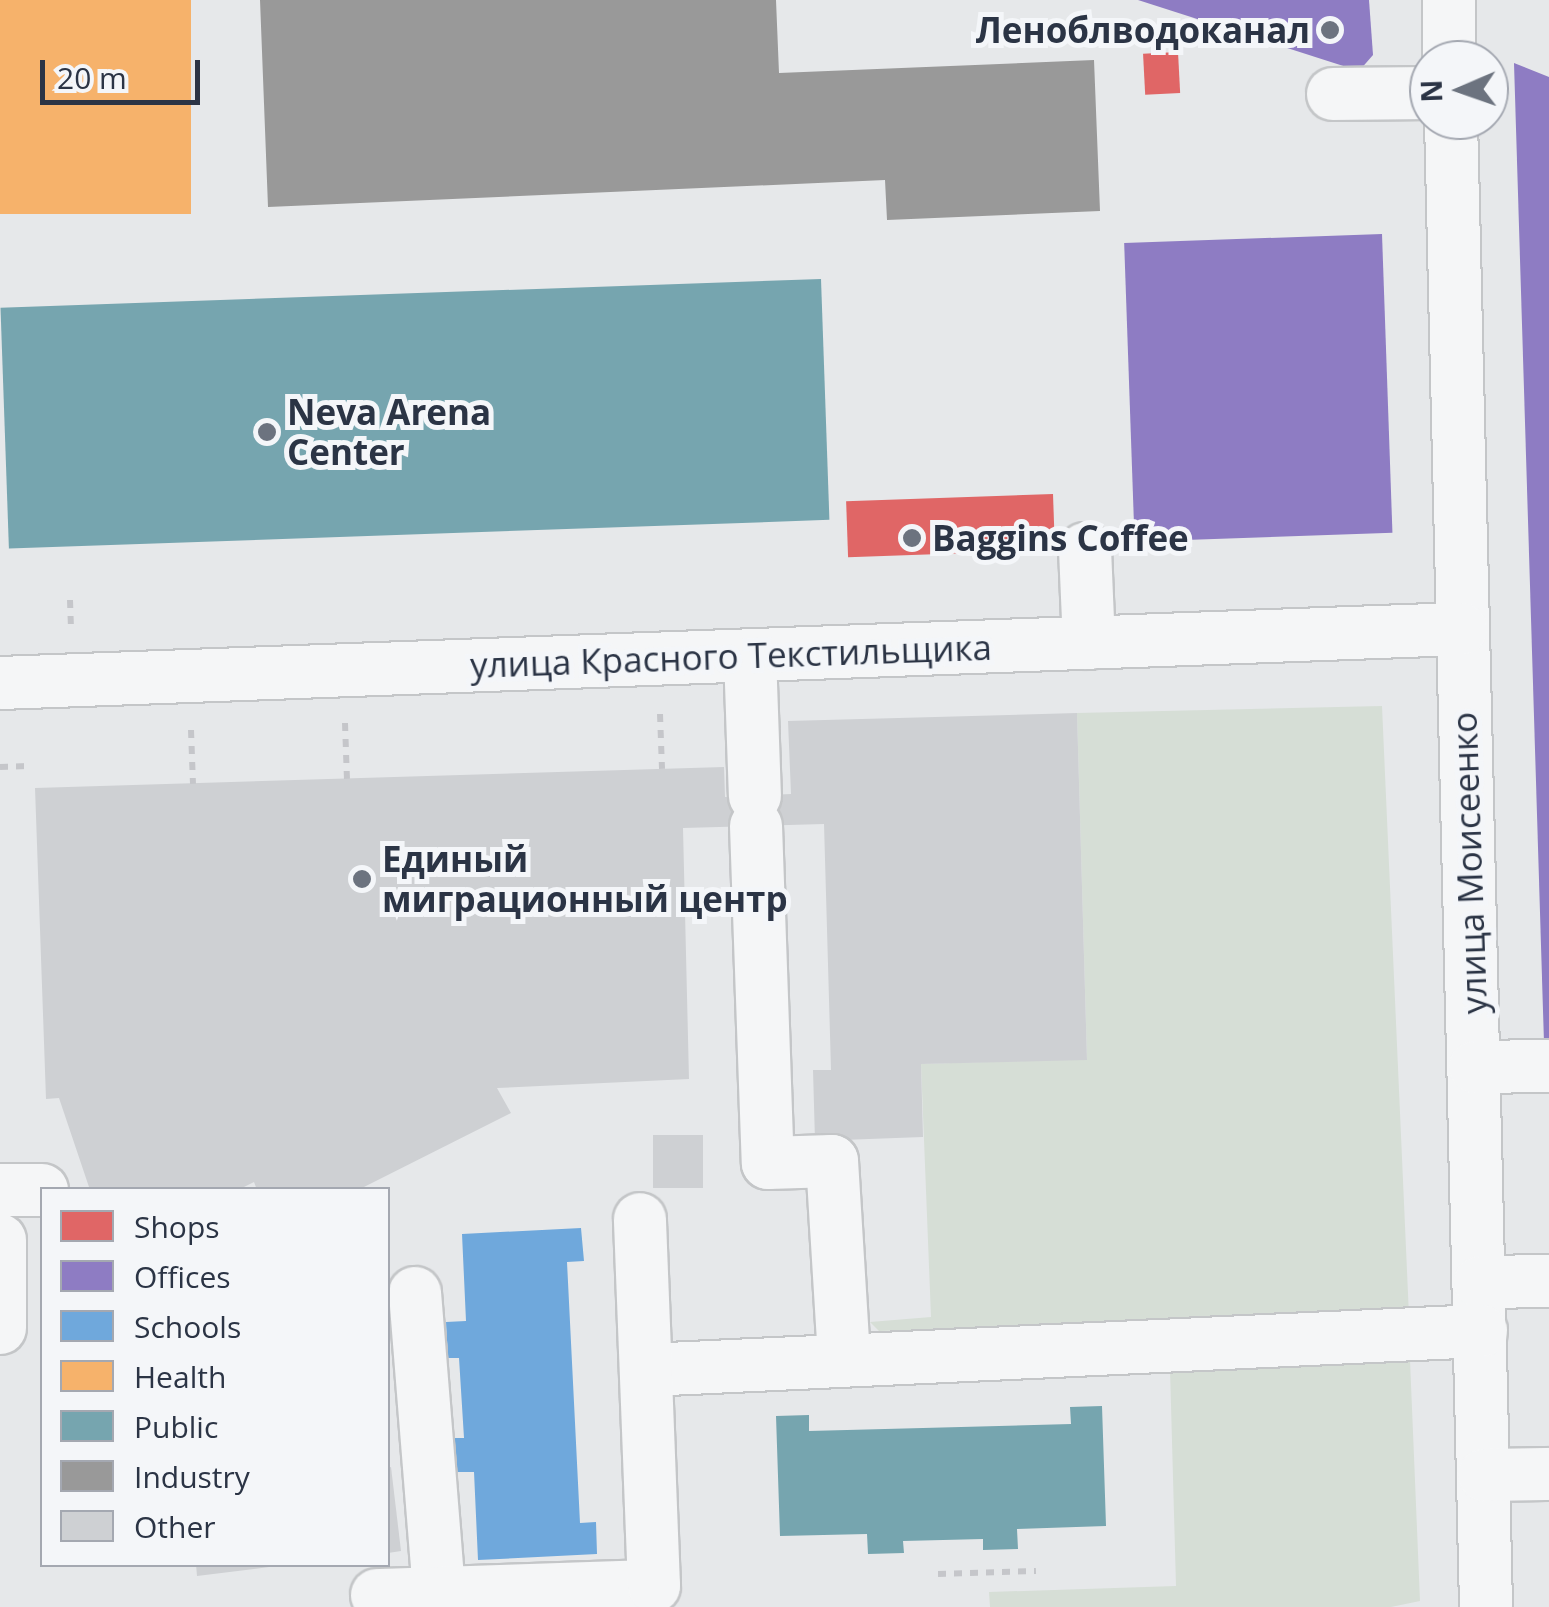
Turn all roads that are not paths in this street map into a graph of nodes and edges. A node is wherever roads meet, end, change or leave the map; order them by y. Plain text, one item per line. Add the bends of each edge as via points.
1 (1449, 0) edge
2 (1449, 40) edge
3 (1409, 92) edge
4 (1333, 94) dead end
5 (1450, 140) edge
6 (1085, 549) dead end
7 (1462, 629) junction
8 (1089, 643) junction
9 (750, 655) junction
10 (0, 683) edge
11 (1549, 1066) edge
12 (1475, 1067) junction
13 (0, 1190) edge
14 (40, 1190) edge
15 (640, 1219) dead end
16 (0, 1240) edge
17 (1549, 1281) edge
18 (415, 1292) dead end
19 (1480, 1306) junction
20 (0, 1328) edge
21 (844, 1360) junction
22 (646, 1370) junction
23 (406, 1422) edge
24 (1549, 1474) edge
25 (1484, 1475) junction
26 (439, 1593) junction
27 (377, 1595) dead end
28 (1486, 1607) edge

1 - 2 street
3 - 4 street
5 - 7 street, улица Моисеенко
6 - 8 street
7 - 8 street, улица Красного Текстильщика
7 - 12 street, улица Моисеенко
8 - 9 street, улица Красного Текстильщика
9 - 10 street, улица Красного Текстильщика
9 - 21 street via 768,1162 832,1161
11 - 12 street
12 - 19 street, улица Моисеенко
13 - 14 street
15 - 22 street
16 - 20 street
17 - 19 street
18 - 23 street
19 - 21 street
19 - 25 street, улица Моисеенко
21 - 22 street
22 - 26 street via 654,1586
23 - 26 street
24 - 25 street
25 - 28 street, улица Моисеенко
26 - 27 street

